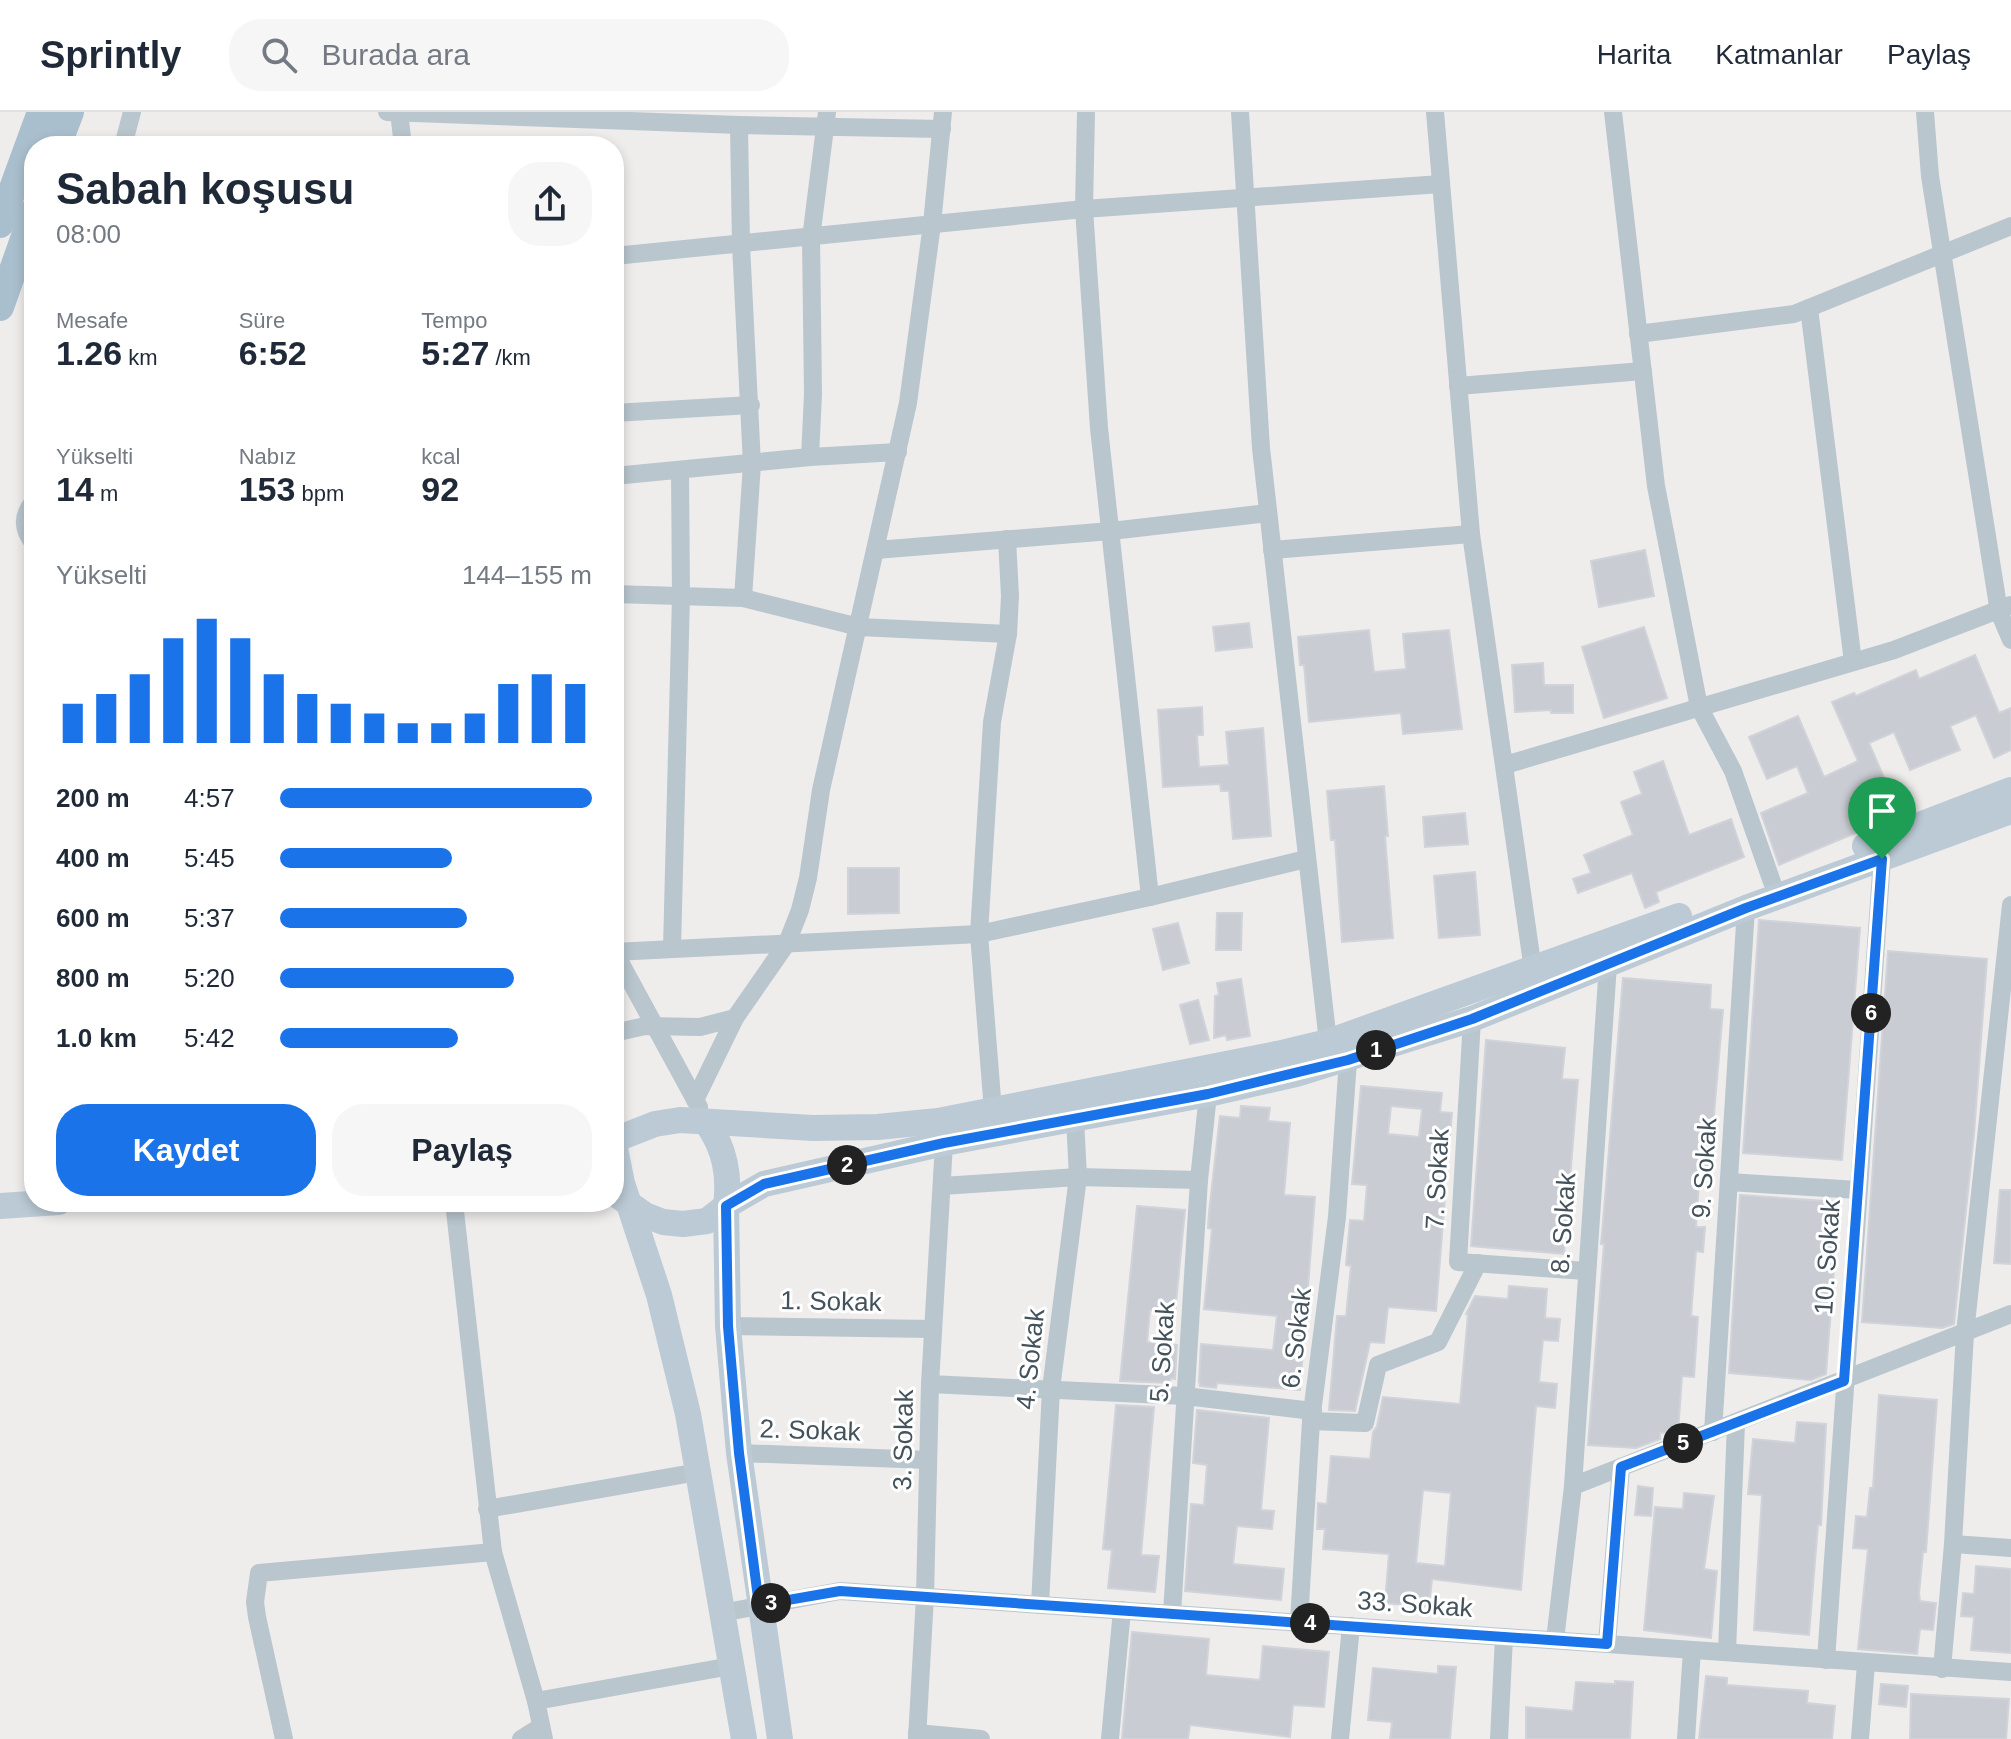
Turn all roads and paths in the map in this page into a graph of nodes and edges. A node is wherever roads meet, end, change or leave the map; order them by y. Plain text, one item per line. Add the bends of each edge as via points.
1 (41, 112) edge
2 (70, 112) edge
3 (132, 112) edge
4 (387, 112) edge
5 (399, 112) edge
6 (1086, 112) edge
7 (1240, 112) edge
8 (1435, 112) edge
9 (1613, 112) edge
10 (1925, 112) edge
11 (827, 119) edge
12 (943, 120) edge
13 (739, 125) junction
14 (32, 136) edge
15 (61, 136) edge
16 (126, 136) edge
17 (402, 136) edge
18 (24, 158) edge
19 (1441, 184) junction
20 (1247, 198) junction
21 (1084, 209) junction
22 (0, 224) edge
23 (932, 224) junction
24 (2011, 226) edge
25 (811, 238) junction
26 (24, 239) edge
27 (741, 245) junction
28 (1942, 254) junction
29 (624, 255) edge
30 (0, 307) edge
31 (1809, 308) junction
32 (1638, 334) junction
33 (1643, 371) junction
34 (1458, 386) junction
35 (751, 405) junction
36 (624, 412) edge
37 (898, 452) junction
38 (810, 457) junction
39 (752, 464) junction
40 (680, 471) junction
41 (624, 475) edge
42 (1268, 513) junction
43 (1111, 531) junction
44 (1471, 534) junction
45 (1007, 539) junction
46 (876, 550) junction
47 (1272, 550) junction
48 (624, 594) edge
49 (681, 596) junction
50 (743, 598) junction
51 (2005, 609) edge
52 (859, 627) junction
53 (1008, 634) junction
54 (2011, 640) edge
55 (1853, 662) junction
56 (1699, 707) junction
57 (1505, 765) junction
58 (2011, 790) edge
59 (2011, 811) edge
60 (1306, 859) junction
61 (1882, 859) junction
62 (1772, 882) junction
63 (1150, 897) junction
64 (2011, 905) edge
65 (1746, 908) junction
66 (979, 934) junction
67 (787, 943) junction
68 (672, 949) junction
69 (624, 951) edge
70 (1608, 964) junction
71 (624, 970) edge
72 (1533, 970) junction
73 (735, 1018) junction
74 (1472, 1019) junction
75 (655, 1027) junction
76 (624, 1030) edge
77 (1328, 1042) junction
78 (1348, 1060) junction
79 (2002, 1077) edge
80 (1208, 1094) junction
81 (695, 1100) junction
82 (993, 1111) junction
83 (1075, 1119) junction
84 (707, 1123) junction
85 (624, 1138) edge
86 (944, 1143) junction
87 (1078, 1177) junction
88 (1199, 1180) junction
89 (1729, 1182) junction
90 (942, 1186) junction
91 (1858, 1190) junction
92 (624, 1200) edge
93 (24, 1204) edge
94 (624, 1205) edge
95 (0, 1206) edge
96 (726, 1206) junction
97 (455, 1212) edge
98 (1478, 1263) junction
99 (1586, 1271) junction
100 (2011, 1314) edge
101 (728, 1326) junction
102 (933, 1329) junction
103 (1965, 1333) junction
104 (1844, 1381) junction
105 (930, 1384) junction
106 (1051, 1389) junction
107 (1185, 1396) junction
108 (1312, 1416) junction
109 (1736, 1423) junction
110 (1713, 1432) junction
111 (739, 1453) junction
112 (928, 1460) junction
113 (1621, 1467) junction
114 (698, 1472) junction
115 (1573, 1486) junction
116 (487, 1509) junction
117 (1953, 1544) junction
118 (2011, 1548) edge
119 (493, 1552) junction
120 (925, 1596) junction
121 (759, 1605) junction
122 (1040, 1605) junction
123 (1122, 1610) junction
124 (721, 1613) junction
125 (1172, 1614) junction
126 (1299, 1622) junction
127 (1351, 1626) junction
128 (1504, 1637) junction
129 (1555, 1640) junction
130 (1607, 1644) junction
131 (1692, 1650) junction
132 (1727, 1652) junction
133 (1826, 1660) junction
134 (1866, 1664) junction
135 (731, 1666) junction
136 (1942, 1669) junction
137 (2011, 1672) edge
138 (536, 1701) junction
139 (542, 1733) edge
140 (917, 1736) edge
141 (284, 1739) edge
142 (521, 1739) edge
143 (744, 1739) edge
144 (780, 1739) edge
145 (981, 1739) edge
146 (1110, 1739) edge
147 (1340, 1739) edge
148 (1499, 1739) edge
149 (1686, 1739) edge
150 (1860, 1739) edge

1 - 14 main road
2 - 15 main road
3 - 16 street
4 - 5 street
5 - 13 street
5 - 17 street
6 - 21 street
7 - 20 street
8 - 19 street
9 - 32 street
10 - 28 street
11 - 12 street
11 - 13 street
11 - 25 street
12 - 23 street
13 - 27 street
18 - 22 main road
19 - 20 street
19 - 34 street
20 - 21 street
20 - 42 street
21 - 23 street
21 - 43 street
23 - 25 street
23 - 37 street
24 - 28 street
25 - 27 street
25 - 38 street
26 - 30 main road
27 - 29 street
27 - 35 street
28 - 31 street
28 - 51 street
31 - 32 street
31 - 55 street
32 - 33 street
33 - 34 street
33 - 56 street via 1656,486
34 - 44 street
35 - 36 street
35 - 39 street
37 - 38 street
37 - 46 street
38 - 39 street
39 - 40 street
39 - 50 street
40 - 41 street
40 - 49 street
42 - 43 street
42 - 47 street
43 - 45 street
43 - 63 street
44 - 47 street
44 - 57 street
45 - 46 street
45 - 53 street
46 - 52 street
47 - 60 street
48 - 49 street
49 - 50 street
49 - 68 street
50 - 52 street
51 - 54 street
51 - 55 street
52 - 53 street
52 - 67 street via 821,790 808,878
53 - 66 street via 992,722
55 - 56 street
56 - 57 street
56 - 62 street via 1733,771
57 - 72 street
58 - 62 street
59 - 61 street
60 - 63 street
60 - 77 street
61 - 65 street
61 - 91 street, 10. Sokak
62 - 72 street
63 - 66 street
64 - 79 street
65 - 70 street
65 - 89 street, 9. Sokak
66 - 67 street
66 - 82 street
67 - 68 street
67 - 73 street
68 - 69 street
70 - 74 street
70 - 99 street, 8. Sokak
71 - 75 street
72 - 77 street
73 - 75 street via 700,1027
73 - 81 street
74 - 78 street
74 - 98 street, 7. Sokak via 1458,1262
75 - 76 street
75 - 81 street
77 - 82 street
78 - 80 street
78 - 108 street, 6. Sokak via 1337,1217
79 - 103 street
80 - 83 street
80 - 88 street, 5. Sokak
81 - 84 street
82 - 84 street via 878,1127
83 - 86 street
83 - 87 street, 4. Sokak
84 - 85 street via 655,1124
84 - 96 street via 726,1160
86 - 90 street, 3. Sokak
86 - 96 street via 764,1184
87 - 88 street
87 - 90 street
87 - 106 street, 4. Sokak
88 - 107 street, 5. Sokak
89 - 91 street
89 - 110 street, 9. Sokak
90 - 102 street, 3. Sokak
91 - 104 street, 10. Sokak
92 - 96 street via 663,1222 683,1224 707,1221
93 - 95 street
94 - 114 street via 675,1355
96 - 101 street
97 - 116 street
98 - 99 street
98 - 108 street via 1438,1342 1378,1365 1365,1423
99 - 115 street, 8. Sokak
100 - 103 street
101 - 102 street, 1. Sokak
101 - 111 street
102 - 105 street, 3. Sokak
103 - 104 street
103 - 117 street
104 - 109 street
104 - 133 street, 10. Sokak
105 - 106 street
105 - 112 street, 3. Sokak
106 - 107 street
106 - 122 street, 4. Sokak
107 - 108 street
107 - 125 street, 5. Sokak
108 - 126 street, 6. Sokak
109 - 110 street
109 - 132 street
110 - 113 street
111 - 112 street, 2. Sokak
111 - 121 street
112 - 120 street, 3. Sokak
113 - 115 street
113 - 130 street
114 - 116 street
114 - 124 street
115 - 129 street, 8. Sokak
116 - 119 street
117 - 118 street
117 - 136 street
119 - 138 street
119 - 141 street via 259,1573 257,1617
120 - 121 street, 33. Sokak via 840,1591
120 - 122 street, 33. Sokak
120 - 140 street, 3. Sokak
121 - 124 street, 33. Sokak
121 - 144 street
122 - 123 street, 33. Sokak
123 - 125 street, 33. Sokak
123 - 146 street
124 - 135 street
125 - 126 street, 33. Sokak
126 - 127 street, 33. Sokak
127 - 128 street, 33. Sokak
127 - 147 street
128 - 129 street, 33. Sokak
128 - 148 street
129 - 130 street, 33. Sokak
130 - 131 street, 33. Sokak
131 - 132 street, 33. Sokak
131 - 149 street
132 - 133 street, 33. Sokak
133 - 134 street, 33. Sokak
134 - 136 street, 33. Sokak
134 - 150 street
135 - 138 street
135 - 143 street
136 - 137 street, 33. Sokak
138 - 139 street
139 - 142 street
140 - 145 street

